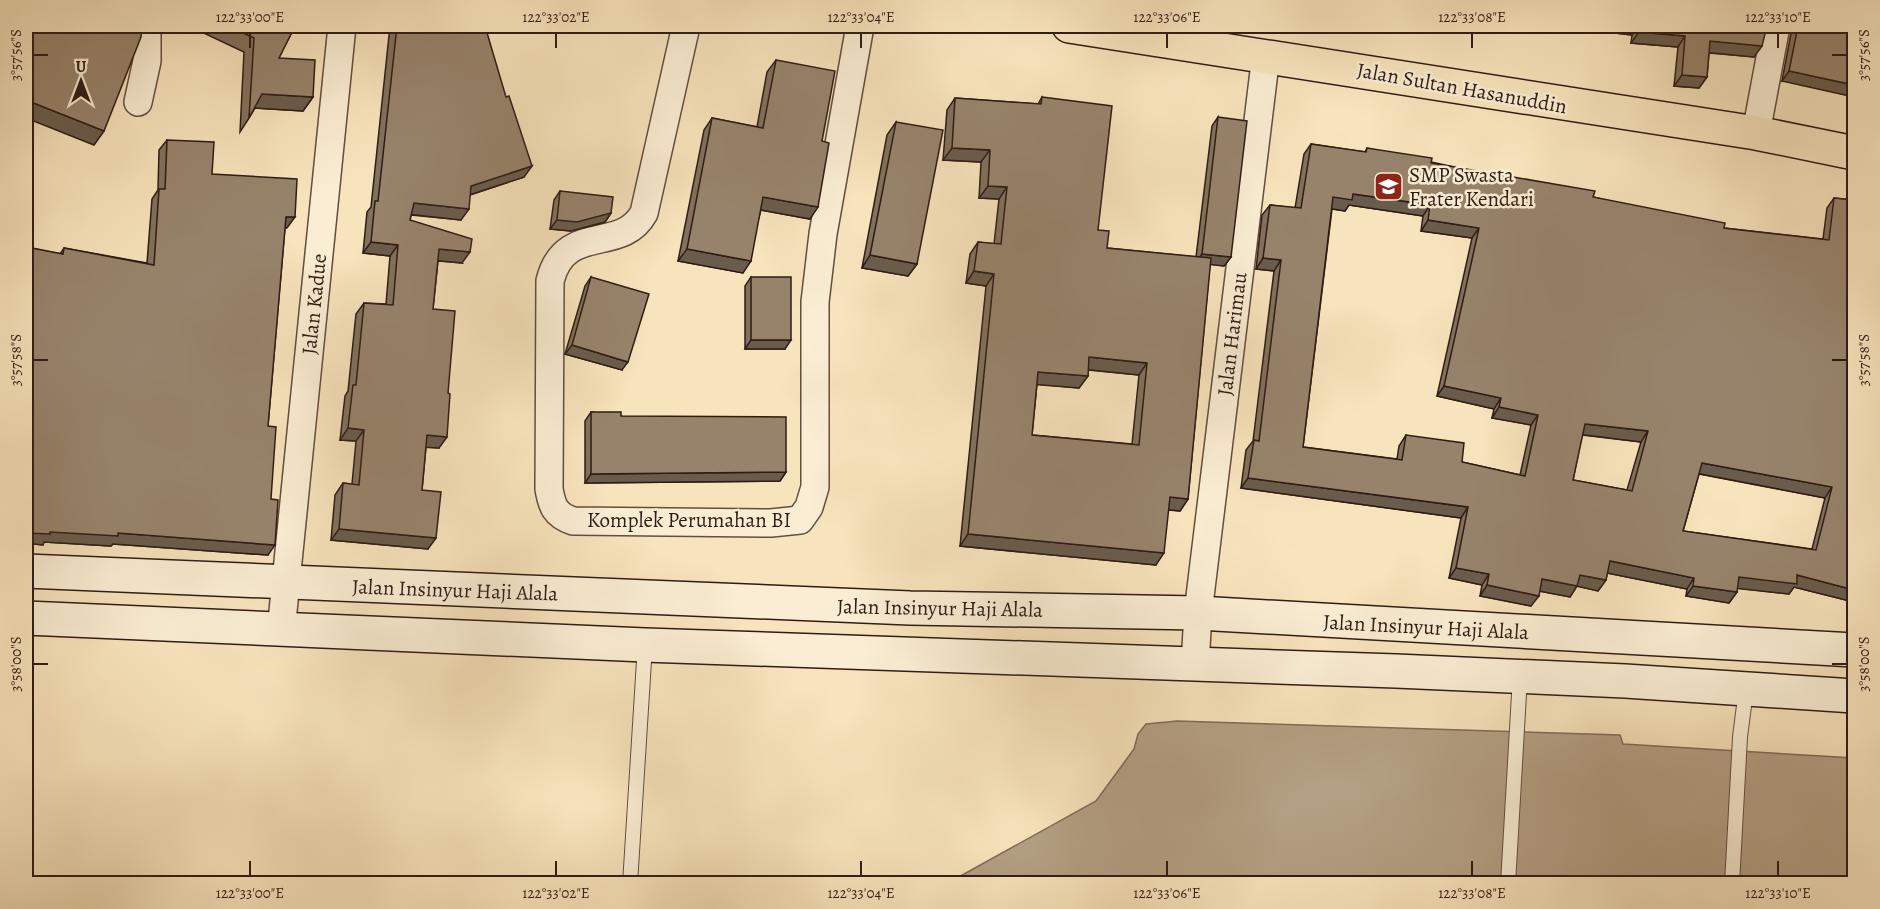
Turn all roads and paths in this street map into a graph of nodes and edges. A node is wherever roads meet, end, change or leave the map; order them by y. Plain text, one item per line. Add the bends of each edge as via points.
1 (147, 26) edge
2 (342, 26) edge
3 (686, 26) edge
4 (861, 26) edge
5 (1069, 26) edge
6 (1776, 26) edge
7 (1266, 55) junction
8 (138, 102) dead end
9 (1756, 133) junction
10 (1854, 153) edge
11 (26, 571) edge
12 (286, 583) junction
13 (1198, 613) junction
14 (26, 618) edge
15 (281, 631) junction
16 (645, 645) junction
17 (1854, 650) edge
18 (1195, 664) junction
19 (1520, 677) junction
20 (1746, 690) junction
21 (1854, 696) edge
22 (630, 884) edge
23 (1508, 884) edge
24 (1732, 884) edge

1 - 8 street via 146,68
2 - 12 street, Jalan Kadue
3 - 4 street, Komplek Perumahan BI via 644,213 630,230 586,241 565,252 550,281 549,489 552,506 562,517 573,520 771,523 801,520 809,507 815,487 817,291 823,234
5 - 7 highway, Jalan Sultan Hasanuddin
6 - 9 street
7 - 9 highway, Jalan Sultan Hasanuddin
7 - 13 street, Jalan Harimau
9 - 10 highway, Jalan Sultan Hasanuddin
11 - 12 main road, Jalan Insinyur Haji Alala
12 - 13 main road, Jalan Insinyur Haji Alala via 910,608
12 - 15 street, Jalan Kadue
13 - 17 main road, Jalan Insinyur Haji Alala
13 - 18 street, Jalan Harimau
14 - 15 main road
15 - 16 main road
16 - 18 main road
16 - 22 lane
18 - 19 main road
19 - 20 main road
19 - 23 lane
20 - 21 main road
20 - 24 lane

